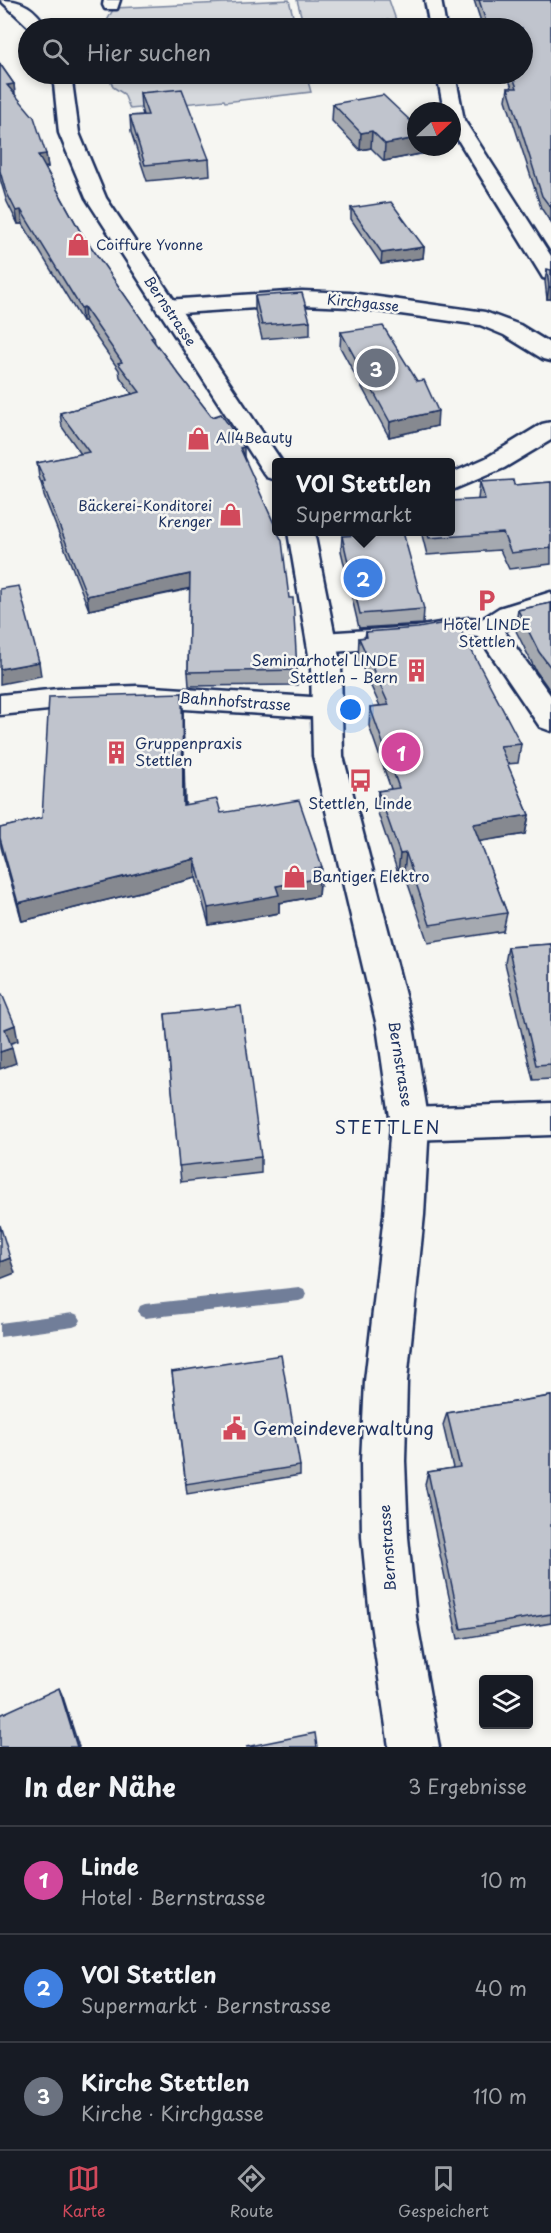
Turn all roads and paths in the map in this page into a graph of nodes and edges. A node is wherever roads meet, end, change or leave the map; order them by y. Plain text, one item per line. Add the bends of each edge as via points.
1 (7, 0) edge
2 (433, 0) edge
3 (30, 18) edge
4 (436, 18) edge
5 (63, 84) edge
6 (448, 84) edge
7 (551, 273) edge
8 (166, 307) junction
9 (551, 354) edge
10 (550, 431) edge
11 (272, 466) edge
12 (455, 481) edge
13 (302, 536) edge
14 (551, 601) edge
15 (487, 629) junction
16 (322, 643) junction
17 (0, 705) edge
18 (327, 708) junction
19 (551, 720) edge
20 (551, 1119) edge
21 (410, 1124) junction
22 (414, 1747) edge

1 - 3 main road
2 - 4 main road
5 - 8 main road, Bernstrasse via 69,133 96,198
6 - 7 main road via 455,120
8 - 9 main road, Kirchgasse via 302,298 350,300 485,319
8 - 11 main road, Bernstrasse
10 - 12 main road
13 - 16 main road, Bernstrasse
14 - 15 main road via 509,615
15 - 16 main road via 469,627 416,636
15 - 19 main road
16 - 18 main road, Bernstrasse
17 - 18 main road, Bahnhofstrasse via 158,696
18 - 21 main road, Bernstrasse via 328,756 395,1026
20 - 21 main road
21 - 22 main road, Bernstrasse via 386,1381 383,1461 393,1617

